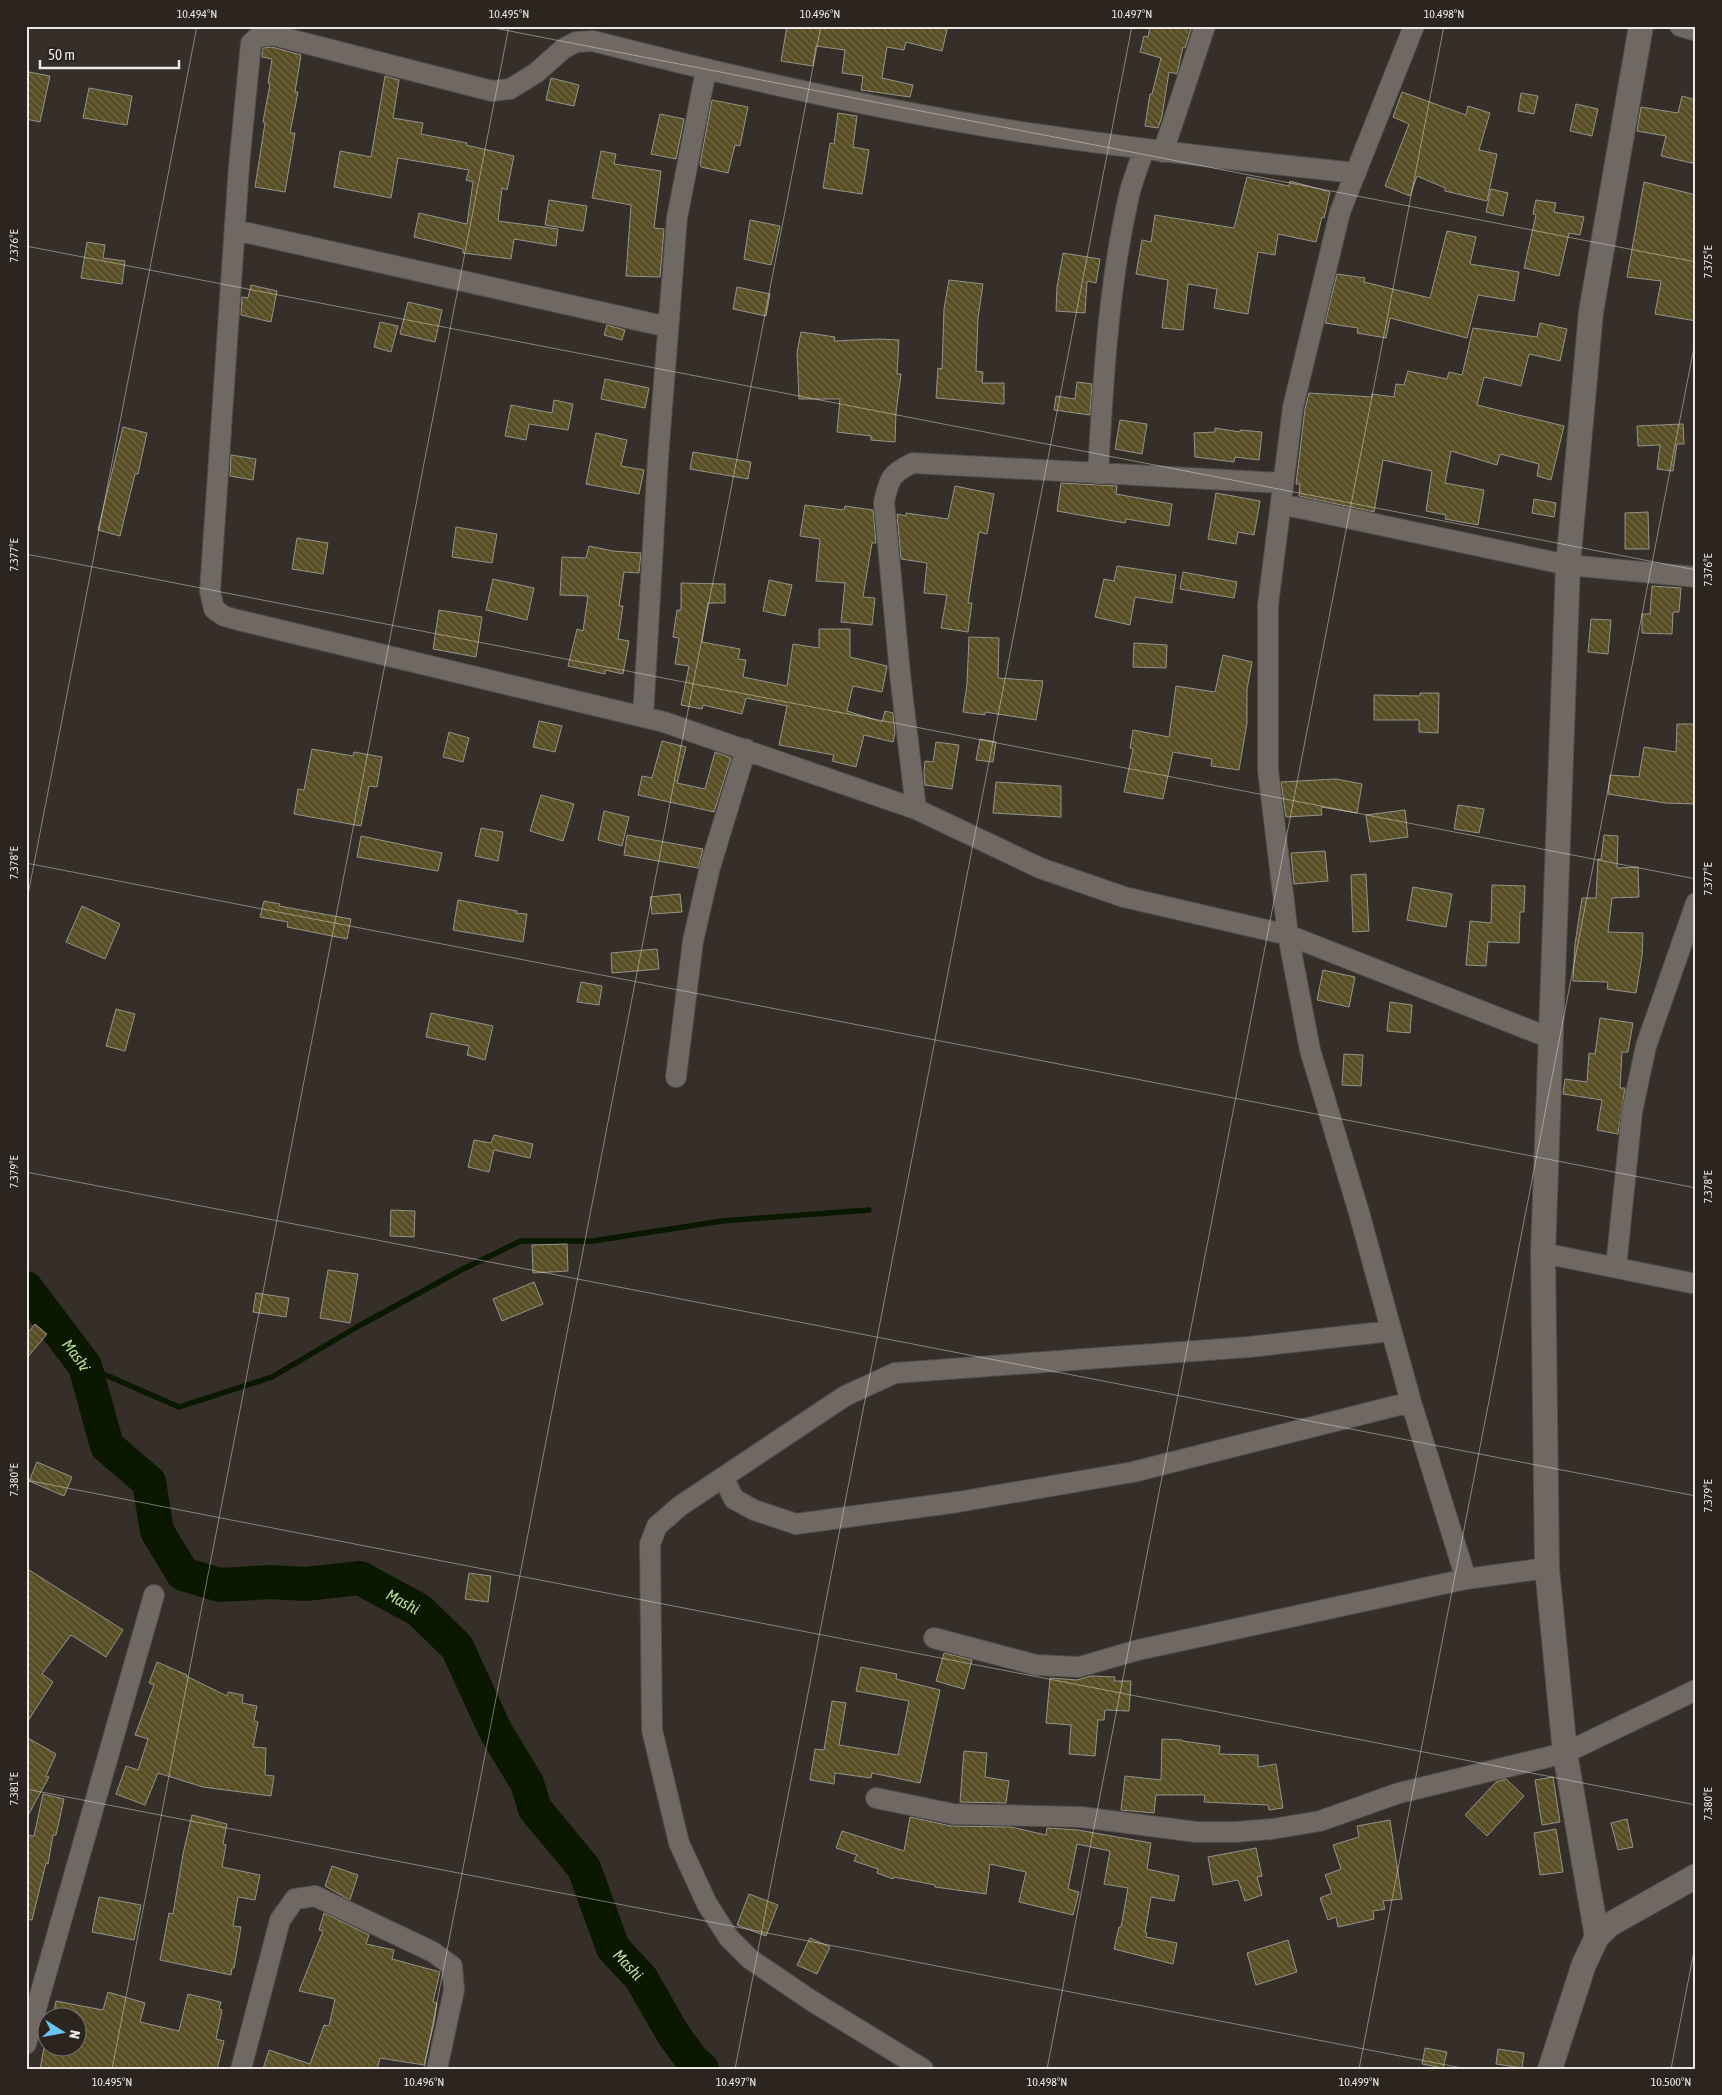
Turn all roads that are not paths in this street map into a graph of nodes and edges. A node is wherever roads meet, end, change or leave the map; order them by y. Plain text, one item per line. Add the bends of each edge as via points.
1 (1205, 26) edge
2 (1414, 26) edge
3 (1641, 26) edge
4 (1680, 26) edge
5 (1696, 31) edge
6 (706, 70) junction
7 (1153, 150) junction
8 (1356, 173) junction
9 (235, 230) junction
10 (668, 326) junction
11 (1098, 474) junction
12 (1283, 483) junction
13 (1281, 504) junction
14 (1568, 565) junction
15 (1696, 577) edge
16 (643, 717) junction
17 (746, 750) junction
18 (916, 809) junction
19 (1696, 903) edge
20 (1288, 936) junction
21 (1550, 1038) junction
22 (676, 1077) dead end
23 (1543, 1253) junction
24 (1616, 1267) junction
25 (1696, 1284) edge
26 (1391, 1331) junction
27 (1411, 1402) junction
28 (723, 1477) junction
29 (1547, 1568) junction
30 (1466, 1579) junction
31 (154, 1595) dead end
32 (934, 1638) dead end
33 (1696, 1690) edge
34 (1565, 1754) junction
35 (876, 1798) dead end
36 (1696, 1876) edge
37 (1597, 1937) junction
38 (26, 2044) edge
39 (241, 2069) edge
40 (437, 2069) edge
41 (923, 2069) edge
42 (1550, 2069) edge

1 - 7 street
2 - 8 street
3 - 14 street via 1592,312
4 - 5 street
6 - 7 street via 927,116
6 - 9 street via 593,41 576,42 510,89 492,91 273,35 258,37 251,43
6 - 10 street via 677,218
7 - 8 street
7 - 11 street via 1128,198 1113,284 1103,376
8 - 12 street via 1340,212 1293,407
9 - 10 street
9 - 16 street via 210,591 214,609 238,620
10 - 16 street
11 - 12 street
11 - 18 street via 913,463 897,470 888,483 884,502 889,563
12 - 13 street
13 - 14 street
13 - 20 street via 1268,606 1268,770
14 - 15 street
14 - 21 street
16 - 17 street
17 - 18 street
17 - 22 street via 710,867 693,941
18 - 20 street via 1040,868 1124,897
19 - 24 street via 1646,1046 1632,1112
20 - 21 street
20 - 26 street via 1310,1050
21 - 23 street
23 - 24 street
23 - 29 street
24 - 25 street
26 - 27 street
26 - 28 street via 1249,1347 895,1373 845,1396
27 - 28 street via 1133,1472 958,1502 796,1524 772,1518 734,1499
27 - 30 street
28 - 41 street via 657,1526 650,1544 652,1730 680,1843 707,1904 729,1938 750,1959
29 - 30 street
29 - 34 street
30 - 32 street via 1138,1650 1079,1667 1036,1665
31 - 38 street
33 - 34 street
34 - 35 street via 1399,1793 1320,1820 1235,1832 1196,1832 1081,1817 953,1814
34 - 37 street
36 - 37 street via 1609,1925
37 - 42 street via 1584,1964
39 - 40 street via 280,1920 296,1898 315,1896 432,1952 452,1966 454,1990

